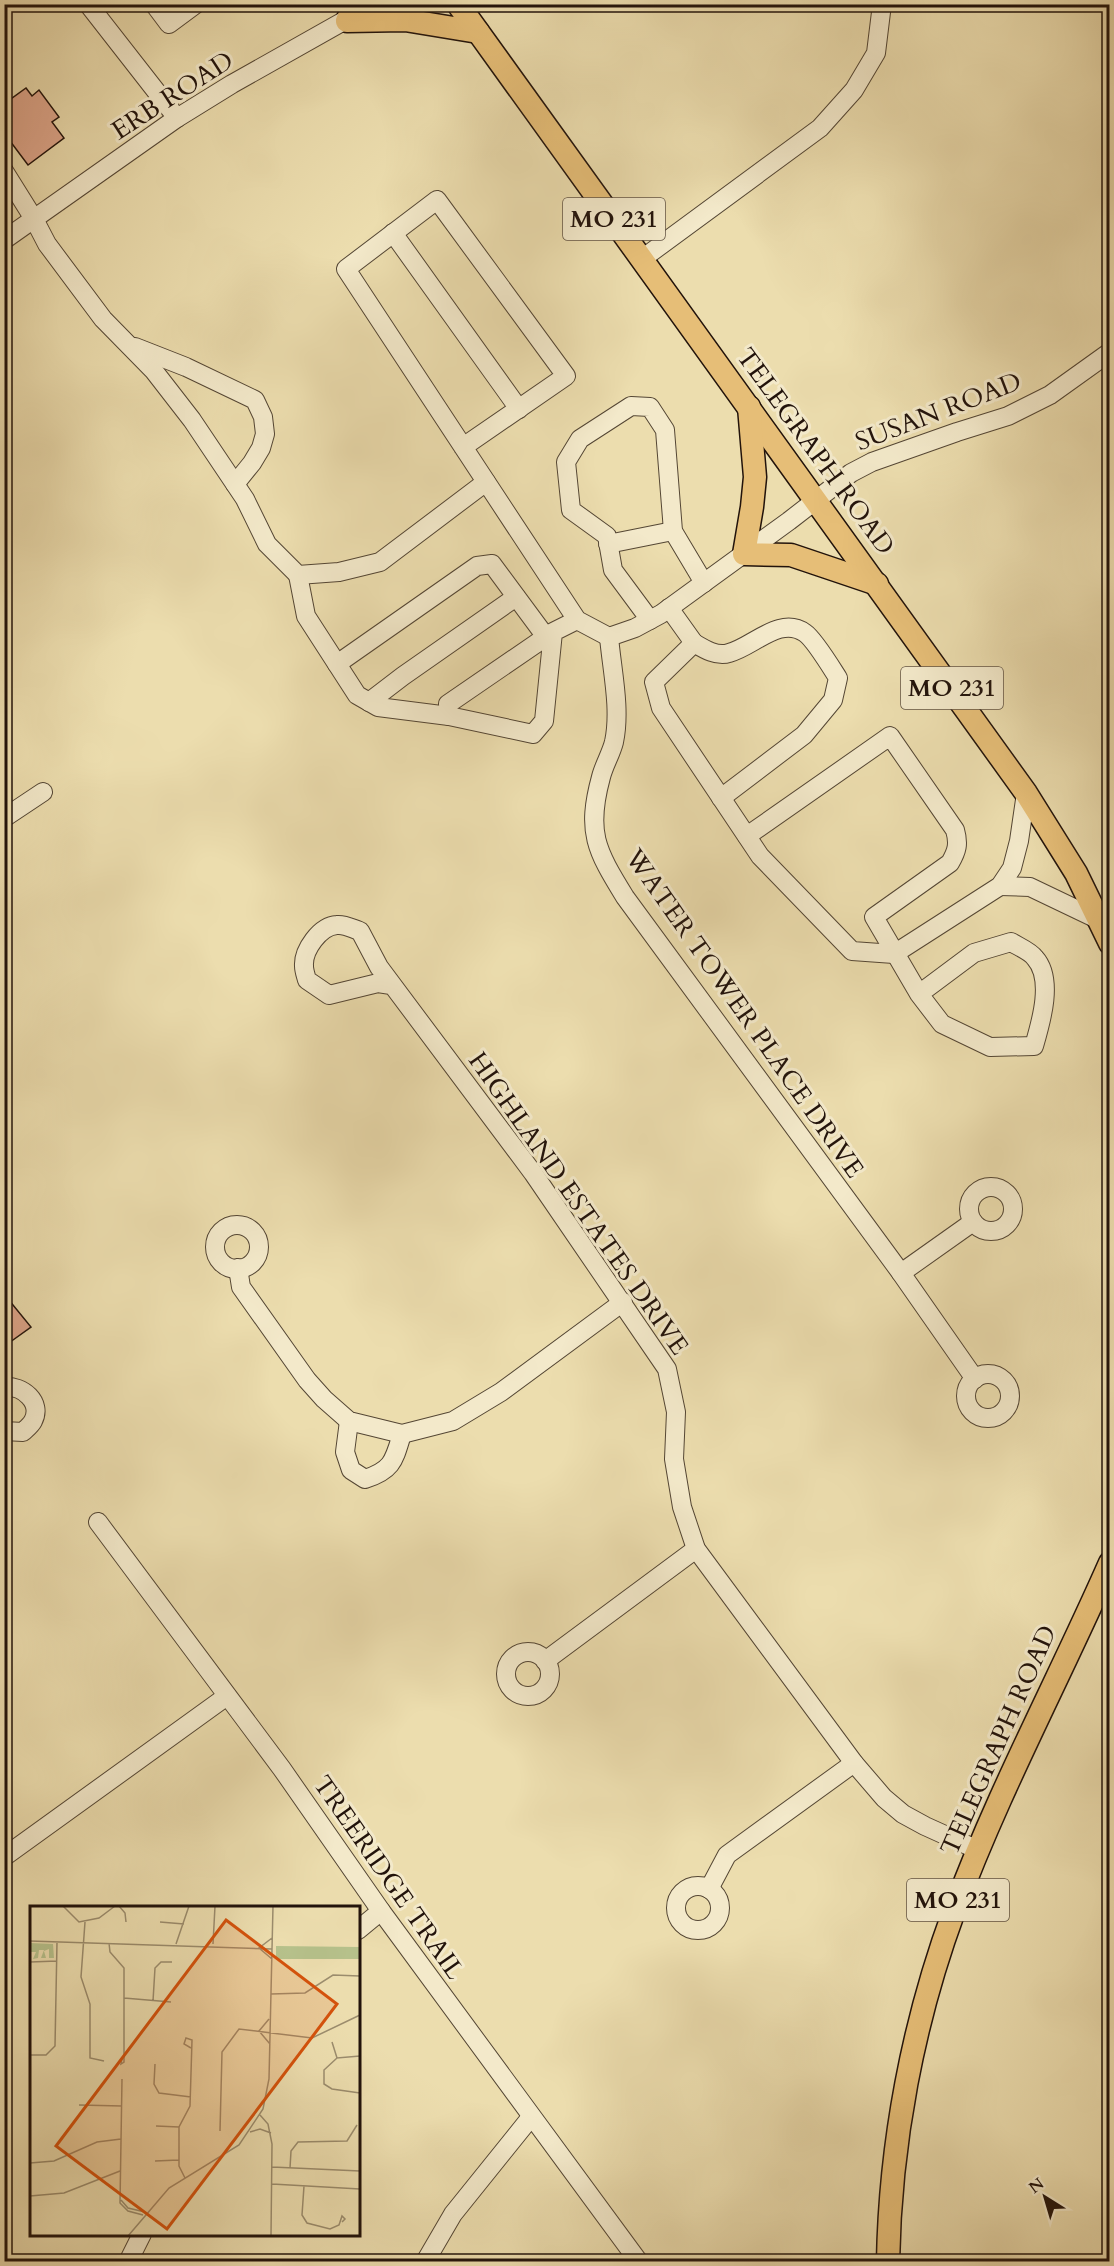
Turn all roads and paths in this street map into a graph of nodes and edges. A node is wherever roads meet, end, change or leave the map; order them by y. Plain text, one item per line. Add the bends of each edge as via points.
1 (88, 4) edge
2 (154, 4) edge
3 (196, 4) edge
4 (374, 4) edge
5 (458, 4) edge
6 (882, 4) edge
7 (351, 13) edge
8 (478, 33) junction
9 (177, 118) junction
10 (4, 171) edge
11 (34, 219) junction
12 (393, 233) junction
13 (4, 240) edge
14 (642, 259) junction
15 (127, 344) junction
16 (1110, 352) edge
17 (748, 406) junction
18 (519, 409) junction
19 (463, 447) junction
20 (486, 482) junction
21 (235, 484) junction
22 (817, 500) junction
23 (673, 531) junction
24 (608, 544) junction
25 (744, 554) junction
26 (298, 575) junction
27 (704, 583) junction
28 (877, 584) junction
29 (516, 597) junction
30 (669, 609) junction
31 (577, 620) junction
32 (650, 620) junction
33 (549, 635) junction
34 (609, 637) junction
35 (694, 643) junction
36 (337, 664) junction
37 (369, 702) junction
38 (449, 716) junction
39 (43, 792) dead end
40 (1026, 793) junction
41 (721, 798) junction
42 (4, 818) edge
43 (747, 836) junction
44 (1000, 886) junction
45 (1099, 920) junction
46 (1110, 943) edge
47 (894, 954) junction
48 (392, 985) junction
49 (920, 994) junction
50 (973, 1222) dead end
51 (238, 1268) dead end
52 (901, 1273) junction
53 (623, 1302) junction
54 (975, 1379) dead end
55 (4, 1388) edge
56 (349, 1420) junction
57 (4, 1431) edge
58 (402, 1434) junction
59 (98, 1522) dead end
60 (696, 1549) junction
61 (1110, 1563) edge
62 (545, 1661) dead end
63 (227, 1696) junction
64 (854, 1763) junction
65 (978, 1850) junction
66 (4, 1857) edge
67 (709, 1889) dead end
68 (381, 1911) junction
69 (360, 1928) edge
70 (531, 2117) junction
71 (141, 2236) edge
72 (883, 2260) edge
73 (128, 2262) edge
74 (425, 2262) edge
75 (639, 2262) edge

1 - 9 street
2 - 3 street via 169,24
4 - 7 street, ERB ROAD
5 - 8 main road, TELEGRAPH ROAD / MO 231
6 - 14 street via 876,52 854,90 820,128
7 - 8 main road
7 - 9 street, ERB ROAD
8 - 14 main road, TELEGRAPH ROAD / MO 231
9 - 11 street, ERB ROAD
10 - 11 street
11 - 13 street, ERB ROAD
11 - 15 street via 47,244 103,319
12 - 18 street
12 - 18 street via 437,200 566,376
12 - 19 street via 346,269
14 - 17 main road, TELEGRAPH ROAD / MO 231
15 - 21 street via 192,420
15 - 21 street via 186,366 255,400 265,434 261,448
16 - 22 street, SUSAN ROAD via 1050,395 1008,416 872,462
17 - 22 main road, TELEGRAPH ROAD / MO 231
17 - 25 main road via 755,477
18 - 19 street
19 - 20 street
20 - 26 street via 380,562 339,572
20 - 31 street
21 - 26 street via 267,544
22 - 25 street
22 - 28 main road, TELEGRAPH ROAD / MO 231
23 - 24 street
23 - 24 street via 664,430 650,407 631,406 580,439 566,462 571,510 607,536
23 - 27 street
24 - 32 street via 613,570
25 - 27 street
25 - 28 main road via 791,555
26 - 36 street via 306,616
27 - 30 street
28 - 40 main road, TELEGRAPH ROAD / MO 231
29 - 33 street
29 - 36 street via 492,564 477,566
29 - 37 street
30 - 32 street
30 - 35 street
31 - 33 street
31 - 34 street
32 - 34 street
33 - 38 street via 448,704
33 - 38 street via 544,721 533,734
34 - 52 street, WATER TOWER PLACE DRIVE via 616,702 614,742 593,809 594,833 605,864 625,897
35 - 41 street via 654,682 661,708
35 - 41 street via 710,652 727,654 779,629 793,627 807,634 838,678 833,700 804,735
36 - 37 street via 357,695
37 - 38 street via 378,707
39 - 42 street
40 - 44 street via 1012,868
40 - 45 main road, TELEGRAPH ROAD / MO 231 via 1076,873
41 - 43 street
43 - 47 street via 760,856 852,951
43 - 47 street via 890,736 958,840 958,851 950,863 874,917
44 - 45 street via 1029,887
44 - 47 street
45 - 46 main road, TELEGRAPH ROAD / MO 231
47 - 49 street
48 - 48 street, HIGHLAND ESTATES DRIVE via 360,931 335,925 322,931 309,947 304,964 307,980 329,995 378,983
48 - 53 street, HIGHLAND ESTATES DRIVE via 533,1173
49 - 49 street via 974,952 1011,942 1035,957 1044,973 1044,1010 1034,1046 990,1047 942,1024
50 - 52 street
51 - 56 street via 241,1287 307,1380
52 - 54 street, WATER TOWER PLACE DRIVE
53 - 58 street via 482,1404 453,1421
53 - 60 street, HIGHLAND ESTATES DRIVE via 667,1369 676,1412 674,1459 682,1507
55 - 57 street via 14,1386 33,1400 36,1409 33,1421 23,1432
56 - 58 street
56 - 58 street via 345,1452 351,1470 365,1479 380,1474 394,1461
59 - 63 street, TREERIDGE TRAIL
60 - 62 street
60 - 64 street, HIGHLAND ESTATES DRIVE
61 - 65 main road, TELEGRAPH ROAD / MO 231
63 - 66 street
63 - 68 street, TREERIDGE TRAIL
64 - 65 street, HIGHLAND ESTATES DRIVE via 903,1814
64 - 67 street via 727,1855
65 - 72 main road, TELEGRAPH ROAD / MO 231 via 927,1995 913,2054
68 - 69 street
68 - 70 street, TREERIDGE TRAIL
70 - 74 street via 453,2214
70 - 75 street, TREERIDGE TRAIL
71 - 73 street

